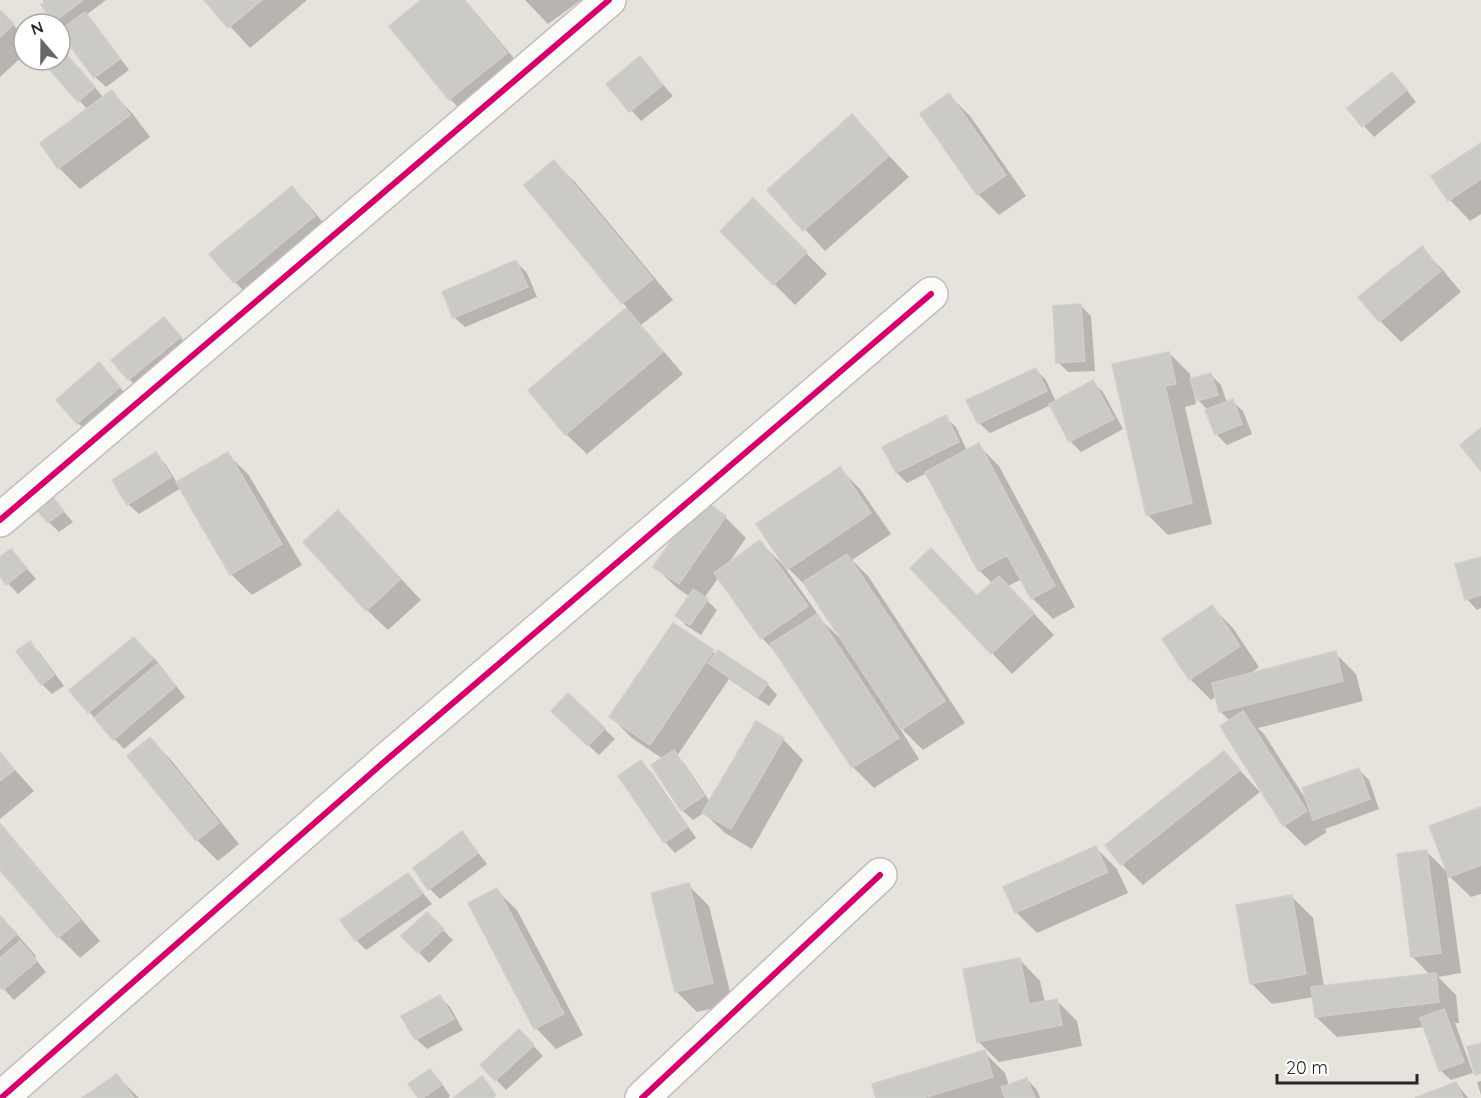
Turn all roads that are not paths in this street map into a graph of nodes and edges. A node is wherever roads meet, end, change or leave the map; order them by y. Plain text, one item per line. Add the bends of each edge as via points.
1 (609, 0) edge
2 (931, 294) dead end
3 (0, 520) edge
4 (880, 875) dead end
5 (1, 1098) edge
6 (642, 1098) edge

1 - 3 street
2 - 5 street via 384,762
4 - 6 street

